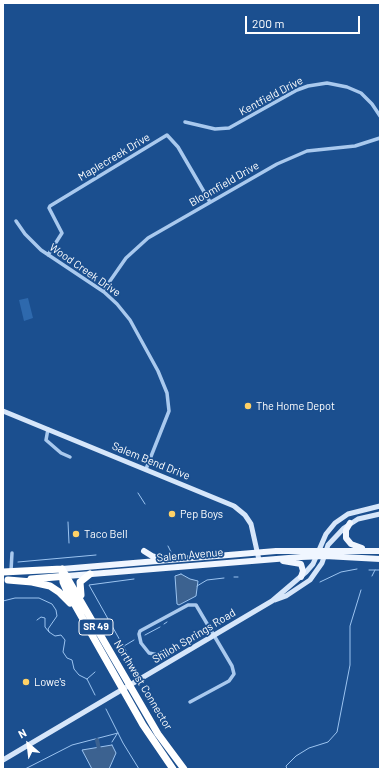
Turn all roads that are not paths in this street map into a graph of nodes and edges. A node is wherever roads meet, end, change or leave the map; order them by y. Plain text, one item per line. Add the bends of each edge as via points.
1 (380, 116) edge
2 (185, 122) dead end
3 (380, 138) edge
4 (210, 202) junction
5 (16, 221) dead end
6 (48, 255) junction
7 (103, 291) junction
8 (3, 411) edge
9 (48, 429) junction
10 (70, 457) dead end
11 (146, 469) junction
12 (380, 506) edge
13 (380, 514) edge
14 (350, 523) junction
15 (319, 550) junction
16 (327, 550) junction
17 (371, 550) junction
18 (144, 551) dead end
19 (380, 551) edge
20 (257, 552) junction
21 (12, 553) dead end
22 (325, 556) junction
23 (316, 557) junction
24 (276, 559) junction
25 (380, 559) edge
26 (166, 560) junction
27 (260, 560) junction
28 (3, 572) edge
29 (11, 572) junction
30 (64, 574) junction
31 (90, 574) junction
32 (301, 577) junction
33 (5, 580) edge
34 (272, 601) junction
35 (84, 605) junction
36 (78, 612) junction
37 (214, 636) junction
38 (166, 650) dead end
39 (130, 685) junction
40 (122, 690) junction
41 (190, 702) dead end
42 (3, 760) edge
43 (173, 769) edge
44 (184, 769) edge

1 - 2 street, Kentfield Drive via 361,94 347,87 327,83 297,90 229,128 216,129
3 - 4 street, Bloomfield Drive via 355,146 300,153
4 - 6 street, Maplecreek Drive via 178,147 167,135 50,206 62,233
4 - 7 street, Bloomfield Drive via 139,245 120,266
5 - 6 street, Wood Creek Drive via 31,240
6 - 7 street, Wood Creek Drive
7 - 11 street, Wood Creek Drive via 130,320 158,370 167,393 167,417
8 - 9 street, Salem Bend Drive
9 - 10 street via 46,440
9 - 11 street, Salem Bend Drive
11 - 20 street, Salem Bend Drive via 240,510 251,524
12 - 15 street, Shiloh Springs Road via 357,511 342,518 326,534
13 - 14 street, Shiloh Springs Road
14 - 16 street, Shiloh Springs Road via 338,532
14 - 17 main road via 346,532 348,541
15 - 16 main road, Salem Avenue
15 - 20 main road, Salem Avenue
15 - 23 street, Shiloh Springs Road
16 - 17 main road, Salem Avenue
16 - 22 street, Shiloh Springs Road
17 - 19 main road, Salem Avenue
18 - 26 main road
20 - 26 main road, Salem Avenue
20 - 27 street, Salem Bend Drive
21 - 29 street
22 - 23 main road, Salem Avenue
22 - 25 main road, Salem Avenue
22 - 34 street, Shiloh Springs Road via 315,573 302,586
23 - 24 main road, Salem Avenue
23 - 32 street, Shiloh Springs Road
24 - 27 main road, Salem Avenue
24 - 32 main road via 301,564
26 - 30 main road, Salem Avenue
27 - 31 main road, Salem Avenue
28 - 29 highway, Salem Avenue
29 - 30 highway, Salem Avenue
30 - 31 main road, Salem Avenue
30 - 33 highway, Salem Avenue
30 - 35 highway, Northwest Connector / SR 49
30 - 36 highway via 67,591
31 - 35 highway via 80,582
32 - 34 street, Shiloh Springs Road
33 - 36 highway, SR 49 via 50,586
34 - 37 street, Shiloh Springs Road
35 - 39 highway, Northwest Connector / SR 49
36 - 40 highway, Northwest Connector / SR 49
37 - 38 street via 197,607 188,605 139,633 141,643 149,653 158,655
37 - 39 street, Shiloh Springs Road
37 - 41 street via 232,666 233,676 229,681
39 - 40 street, Shiloh Springs Road
39 - 44 highway, Northwest Connector / SR 49 via 158,734
40 - 42 street, Shiloh Springs Road
40 - 43 highway, SR 49

